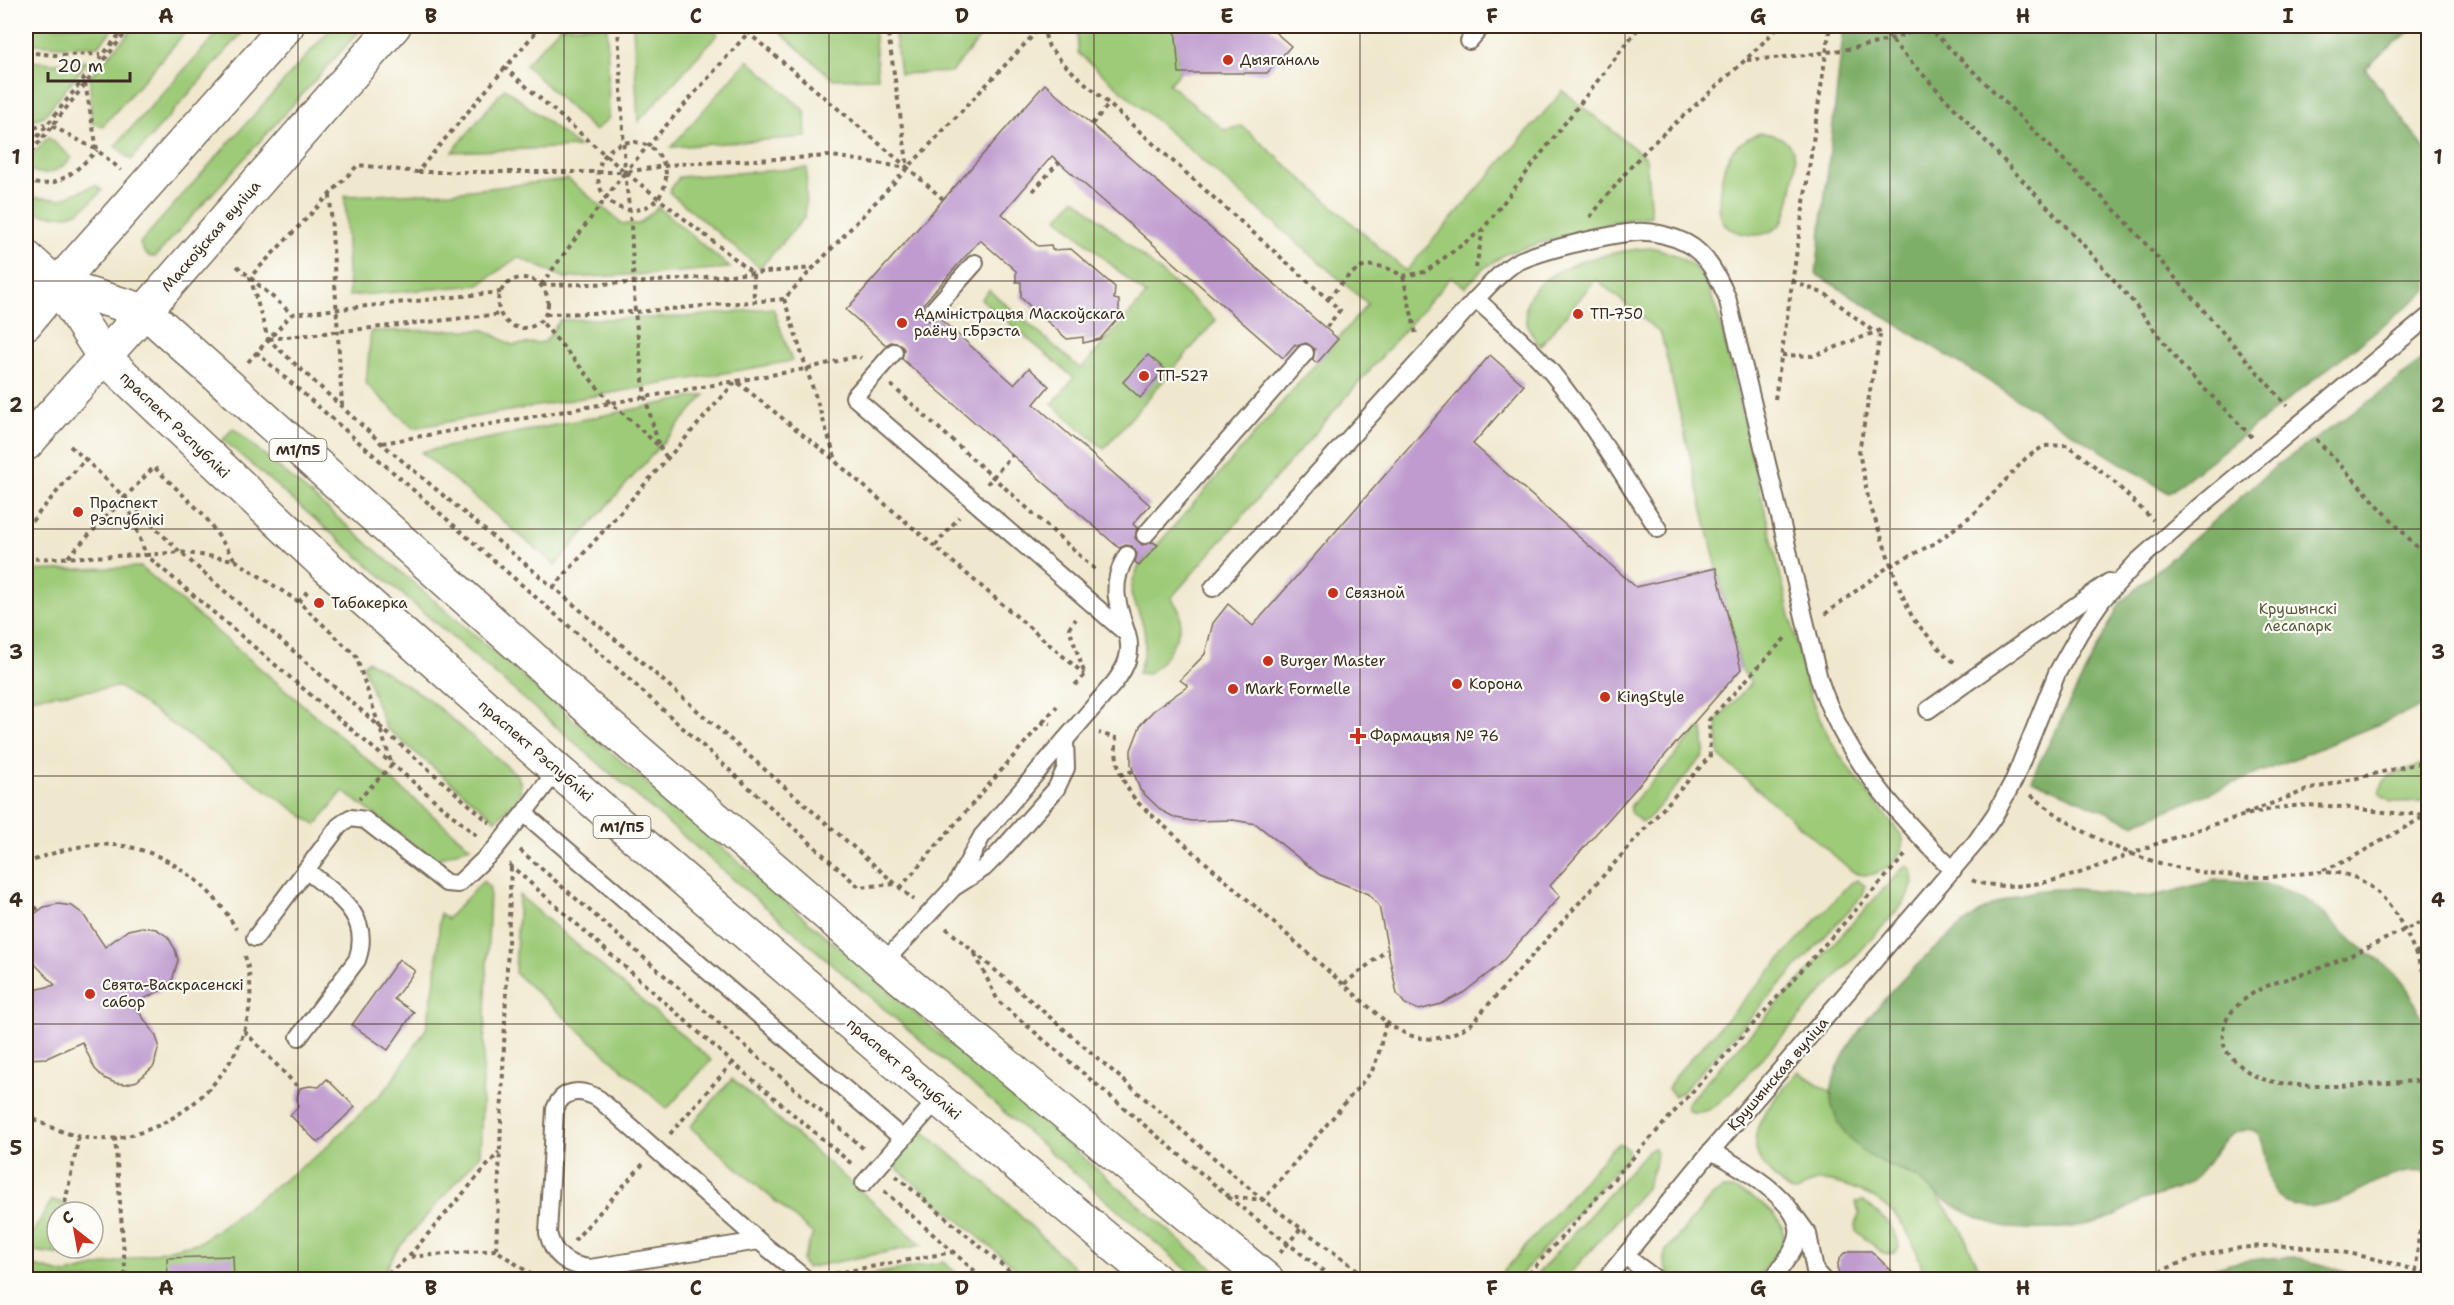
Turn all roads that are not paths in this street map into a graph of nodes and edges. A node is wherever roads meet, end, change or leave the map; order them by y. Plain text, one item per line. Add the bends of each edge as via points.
1 (287, 26) edge
2 (394, 26) edge
3 (1482, 26) edge
4 (1469, 41) dead end
5 (26, 257) edge
6 (975, 263) dead end
7 (57, 285) junction
8 (1472, 304) junction
9 (145, 311) junction
10 (932, 311) dead end
11 (2428, 316) edge
12 (26, 323) edge
13 (894, 352) dead end
14 (1305, 353) dead end
15 (104, 357) junction
16 (26, 444) edge
17 (1658, 529) dead end
18 (1145, 535) dead end
19 (1127, 555) dead end
20 (2137, 562) junction
21 (1213, 588) dead end
22 (1127, 634) junction
23 (1928, 710) dead end
24 (1063, 733) junction
25 (557, 770) junction
26 (524, 813) junction
27 (306, 870) junction
28 (1953, 870) junction
29 (955, 886) junction
30 (247, 937) road end
31 (883, 963) junction
32 (299, 1037) dead end
33 (938, 1099) junction
34 (903, 1139) junction
35 (1711, 1151) junction
36 (866, 1181) road end
37 (1795, 1216) junction
38 (759, 1240) junction
39 (1625, 1256) junction
40 (1820, 1278) edge
41 (807, 1279) edge
42 (1156, 1280) edge
43 (1267, 1280) edge
44 (1605, 1280) edge
45 (1656, 1280) edge
46 (1772, 1280) edge

1 - 7 main road
2 - 9 main road, Маскоўская вуліца
3 - 4 lane
5 - 7 main road
6 - 10 lane
7 - 9 main road
7 - 12 main road
7 - 15 main road, праспект Рэспублікі / М1/П5
8 - 17 lane via 1534,353 1557,380
8 - 21 lane
8 - 28 lane via 1516,262 1639,232 1666,235 1688,244 1704,258 1727,297 1819,679 1836,725 1893,806
9 - 15 main road, Маскоўская вуліца
9 - 31 main road, М1/П5 via 587,707
11 - 20 lane
13 - 22 lane via 854,397
14 - 18 lane
15 - 16 main road, Маскоўская вуліца
15 - 25 main road, праспект Рэспублікі / М1/П5 via 327,567
19 - 22 lane via 1116,581 1118,607
20 - 23 lane
20 - 28 lane, Крушынская вуліца via 2102,600 2080,632 2056,673 1996,813
22 - 24 lane via 1128,661 1106,693
24 - 29 lane via 982,836
24 - 29 lane via 1066,768 1056,789 984,868
25 - 26 lane
25 - 33 main road, праспект Рэспублікі / М1/П5
26 - 27 lane via 494,850 458,884 446,883 365,820 350,818 339,826
26 - 34 lane
27 - 30 lane
27 - 32 lane via 347,904 361,932 361,948 357,960
28 - 35 lane, Крушынская вуліца
29 - 31 lane
31 - 43 main road, М1/П5
33 - 34 lane
33 - 42 main road, праспект Рэспублікі / М1/П5
34 - 36 lane
35 - 37 lane via 1754,1176
35 - 39 lane, Крушынская вуліца
37 - 40 lane via 1811,1241 1813,1264
37 - 46 lane via 1798,1238
38 - 38 lane via 598,1099 572,1092 558,1101 548,1233 560,1257 590,1268
38 - 41 lane
39 - 44 lane, Крушынская вуліца
39 - 45 lane

